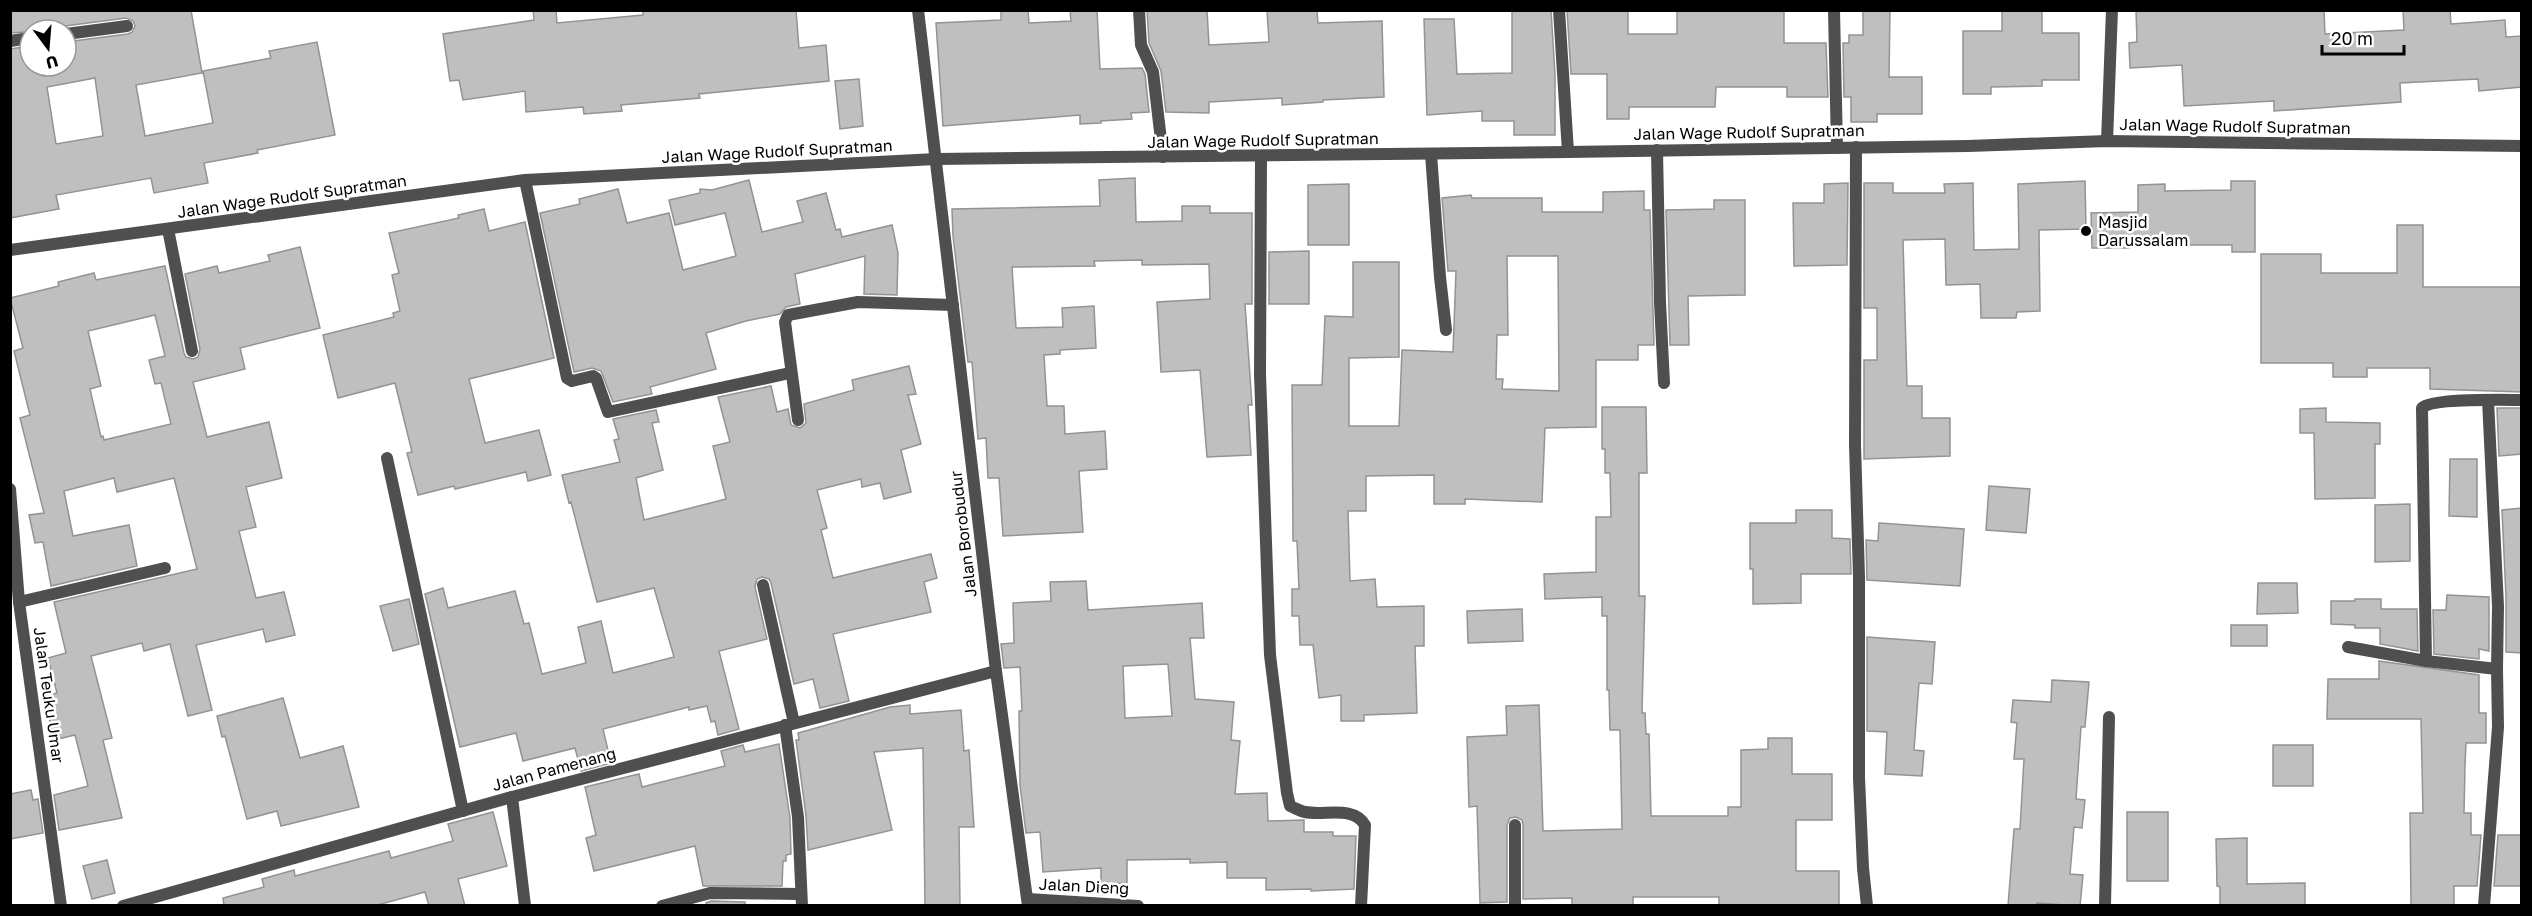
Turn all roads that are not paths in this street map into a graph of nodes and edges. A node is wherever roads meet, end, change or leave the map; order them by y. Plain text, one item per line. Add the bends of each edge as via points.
1 (918, 10) edge
2 (1139, 10) edge
3 (1559, 10) edge
4 (1834, 10) edge
5 (2112, 10) edge
6 (127, 26) dead end
7 (78, 32) edge
8 (2107, 141) junction
9 (2522, 146) edge
10 (1856, 147) junction
11 (1837, 148) junction
12 (1657, 150) junction
13 (1568, 152) junction
14 (1431, 154) junction
15 (1261, 156) junction
16 (1163, 157) junction
17 (936, 159) junction
18 (525, 180) junction
19 (168, 229) junction
20 (10, 250) edge
21 (953, 304) junction
22 (1446, 330) dead end
23 (192, 351) dead end
24 (790, 373) junction
25 (1664, 382) dead end
26 (2488, 400) junction
27 (2522, 400) edge
28 (798, 420) dead end
29 (387, 458) dead end
30 (10, 489) edge
31 (165, 568) dead end
32 (14, 573) edge
33 (763, 585) dead end
34 (19, 602) junction
35 (2348, 647) dead end
36 (2426, 661) junction
37 (2497, 669) junction
38 (996, 671) junction
39 (2109, 717) dead end
40 (790, 724) junction
41 (512, 797) junction
42 (464, 811) junction
43 (1515, 825) dead end
44 (801, 900) edge
45 (1028, 902) edge
46 (61, 906) edge
47 (123, 906) edge
48 (525, 906) edge
49 (662, 906) edge
50 (1138, 906) edge
51 (1361, 906) edge
52 (1515, 906) edge
53 (1867, 906) edge
54 (2104, 906) edge
55 (2484, 906) edge

1 - 17 street, Jalan Borobudur
2 - 16 street via 1141,45 1153,72
3 - 13 street
4 - 11 street
5 - 8 street
6 - 7 street
8 - 9 street, Jalan Wage Rudolf Supratman
8 - 10 street, Jalan Wage Rudolf Supratman
10 - 11 street, Jalan Wage Rudolf Supratman
10 - 53 street via 1859,778
11 - 12 street, Jalan Wage Rudolf Supratman
12 - 13 street, Jalan Wage Rudolf Supratman
12 - 25 street
13 - 14 street, Jalan Wage Rudolf Supratman
14 - 15 street, Jalan Wage Rudolf Supratman
14 - 22 street
15 - 16 street, Jalan Wage Rudolf Supratman
15 - 51 street via 1260,374 1270,655 1287,793 1290,806 1305,812 1352,813 1361,818 1365,825
16 - 17 street, Jalan Wage Rudolf Supratman
17 - 18 street, Jalan Wage Rudolf Supratman
17 - 21 street, Jalan Borobudur
18 - 19 street, Jalan Wage Rudolf Supratman
18 - 24 street via 567,378 596,378 608,412
19 - 20 street, Jalan Wage Rudolf Supratman
19 - 23 street
21 - 24 street via 858,302 788,315 785,322
21 - 38 street, Jalan Borobudur
24 - 28 street
26 - 27 street
26 - 36 street via 2426,404 2422,408
26 - 37 street via 2498,606
29 - 42 street
30 - 32 street, Jalan Teuku Umar
31 - 34 street
32 - 34 street, Jalan Teuku Umar
33 - 40 street
34 - 46 street, Jalan Teuku Umar
35 - 36 street
36 - 37 street
37 - 55 street via 2498,727
38 - 40 street, Jalan Pamenang
38 - 45 street, Jalan Borobudur
39 - 54 street
40 - 41 street, Jalan Pamenang
40 - 44 street
41 - 42 street, Jalan Pamenang
41 - 48 street
42 - 47 street, Jalan Pamenang
43 - 52 street
44 - 49 street via 710,893
45 - 50 street, Jalan Dieng

